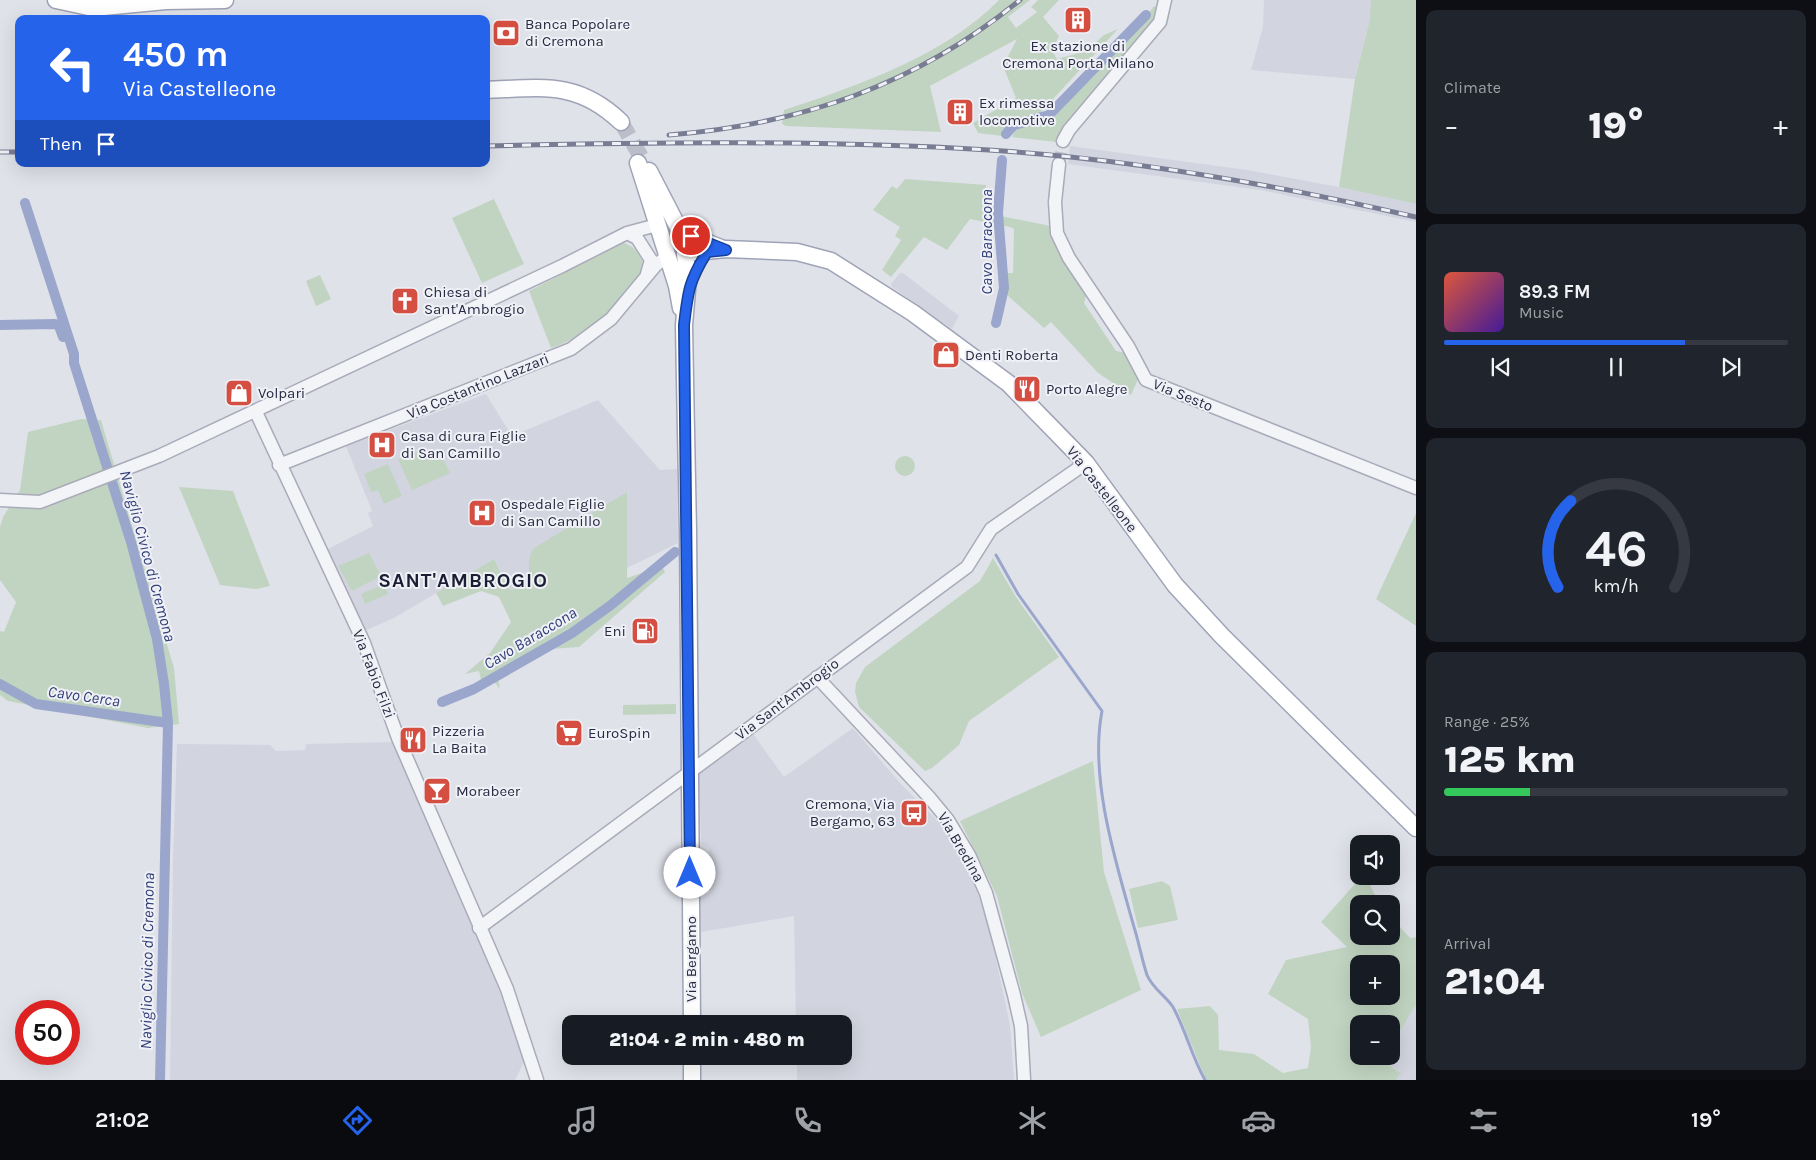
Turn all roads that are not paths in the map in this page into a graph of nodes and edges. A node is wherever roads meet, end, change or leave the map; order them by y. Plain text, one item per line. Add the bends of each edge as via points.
1 (56, 0) edge
2 (225, 0) edge
3 (1165, 0) edge
4 (159, 1) edge
5 (93, 5) edge
6 (490, 90) edge
7 (621, 122) tunnel mouth
8 (1063, 142) tunnel mouth
9 (1059, 164) tunnel mouth
10 (680, 230) junction
11 (659, 231) junction
12 (627, 233) junction
13 (726, 250) junction
14 (707, 252) junction
15 (685, 253) junction
16 (668, 256) junction
17 (650, 273) junction
18 (673, 276) junction
19 (688, 288) junction
20 (684, 325) junction
21 (256, 412) junction
22 (1086, 463) junction
23 (279, 465) junction
24 (1416, 488) edge
25 (0, 500) edge
26 (817, 677) junction
27 (690, 772) junction
28 (1416, 828) edge
29 (479, 928) junction
30 (692, 1015) edge
31 (692, 1065) edge
32 (537, 1080) edge
33 (692, 1080) edge
34 (1024, 1080) edge

1 - 5 main road
2 - 4 main road
3 - 8 street via 1160,22 1069,130
4 - 5 main road
6 - 7 main road via 558,88 585,96 606,108
9 - 24 street, Via Sesto via 1055,202 1057,233 1069,258 1128,346 1146,380
10 - 11 main road, Via Castelleone
10 - 11 main road via 642,163
10 - 13 main road, Via Castelleone
10 - 15 main road, Via Bergamo
11 - 12 street
11 - 16 main road, Via Bergamo
12 - 17 street via 637,238 651,260
12 - 21 street
13 - 14 main road, Via Castelleone
13 - 22 main road, Via Castelleone via 809,254 831,261 867,282 1008,383
14 - 15 main road, Via Castelleone
14 - 19 main road, Via Bergamo
15 - 16 main road, Via Castelleone via 677,258
15 - 19 main road, Via Bergamo
16 - 17 street, Via Costantino Lazzari
16 - 18 main road, Via Bergamo
17 - 18 street
17 - 23 street, Via Costantino Lazzari via 611,319 571,349
18 - 20 main road, Via Bergamo
19 - 20 main road, Via Bergamo
20 - 27 main road, Via Bergamo
21 - 23 street, Via Fabio Filzi
21 - 25 street via 118,473 40,502
22 - 26 street, Via Sant'Ambrogio via 991,529 967,567
22 - 28 main road, Via Castelleone via 1175,585 1222,636
23 - 29 street, Via Fabio Filzi via 364,643 398,738
26 - 27 street, Via Sant'Ambrogio
26 - 34 street, Via Bredina via 929,796 969,855 986,893 1012,986 1021,1026
27 - 29 street, Via Sant'Ambrogio
27 - 30 main road, Via Bergamo
29 - 32 street, Via Fabio Filzi via 507,989
31 - 33 main road

